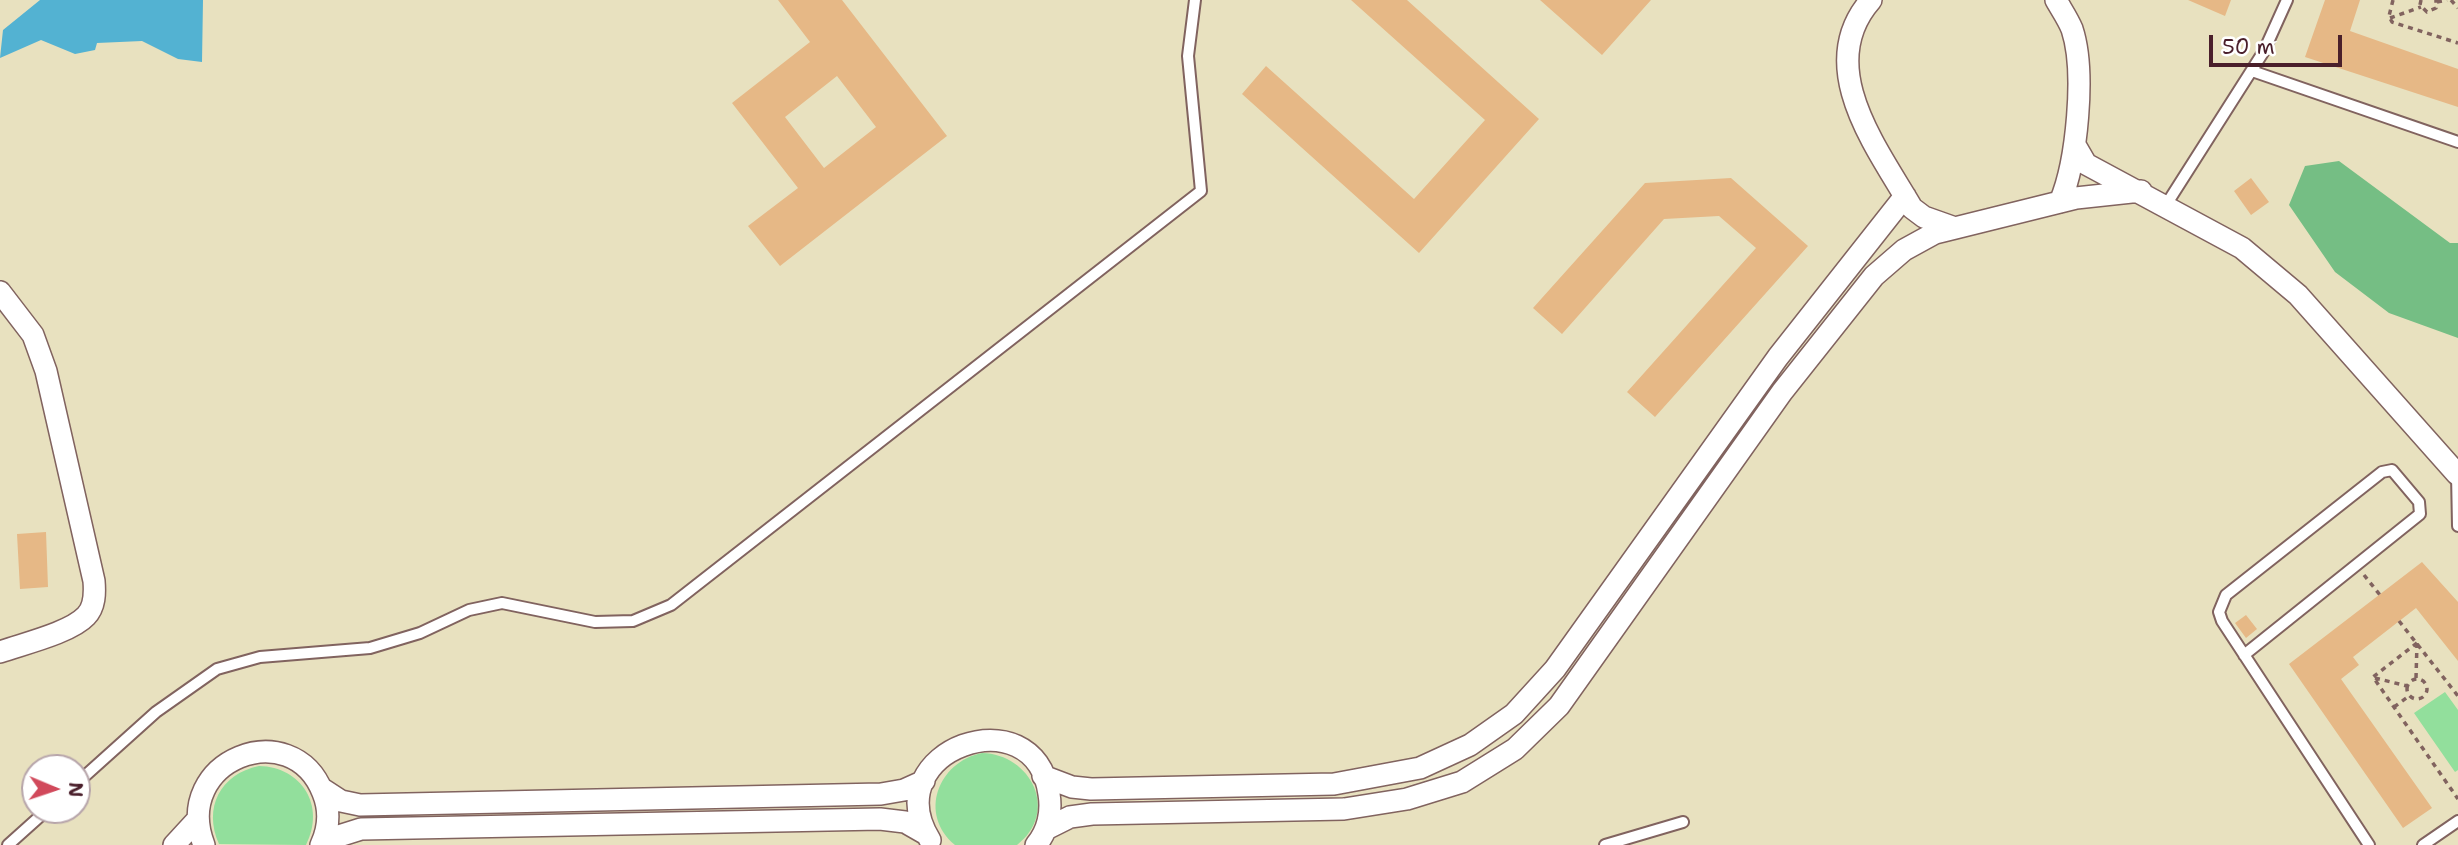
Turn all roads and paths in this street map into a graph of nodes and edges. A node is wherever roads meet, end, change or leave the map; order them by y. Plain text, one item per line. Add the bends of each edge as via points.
1 (1195, 0) edge
2 (1871, 0) edge
3 (2056, 0) edge
4 (2287, 0) edge
5 (2393, 0) edge
6 (2421, 0) edge
7 (2449, 0) edge
8 (2436, 1) edge
9 (2421, 6) junction
10 (2458, 8) edge
11 (2389, 18) junction
12 (2458, 43) edge
13 (2252, 71) junction
14 (2458, 142) edge
15 (2075, 145) junction
16 (2140, 191) junction
17 (1905, 196) junction
18 (2060, 202) junction
19 (2166, 205) junction
20 (1955, 228) junction
21 (0, 292) edge
22 (2457, 474) edge
23 (2458, 526) edge
24 (2356, 566) junction
25 (2380, 596) dead end
26 (2399, 621) dead end
27 (2417, 643) junction
28 (0, 652) edge
29 (2244, 655) junction
30 (2373, 677) junction
31 (2416, 678) junction
32 (2407, 686) junction
33 (2409, 696) junction
34 (2458, 696) edge
35 (2394, 707) junction
36 (91, 770) edge
37 (1043, 776) junction
38 (924, 781) junction
39 (321, 788) junction
40 (2458, 799) edge
41 (197, 820) junction
42 (2458, 821) edge
43 (1683, 822) dead end
44 (31, 824) edge
45 (1041, 837) edge
46 (930, 839) edge
47 (322, 843) edge
48 (8, 845) edge
49 (174, 845) edge
50 (204, 845) edge
51 (1605, 845) edge
52 (2369, 845) edge
53 (2423, 845) edge

1 - 36 lane via 1188,56 1201,191 671,605 633,621 595,622 502,603 469,610 420,633 370,648 260,657 217,669 156,712
2 - 17 street via 1851,41 1848,79 1856,111
3 - 15 street via 2072,30 2078,72
4 - 13 lane
5 - 11 path
6 - 9 path
7 - 8 path
7 - 10 path
8 - 9 path via 2432,12
9 - 11 path
11 - 12 path
13 - 14 lane
13 - 19 lane
15 - 16 street via 2086,164
15 - 18 street via 2071,177
16 - 18 street
16 - 19 street
17 - 20 street via 1924,217
17 - 37 street via 1777,356 1555,669 1514,714 1470,745 1419,768 1334,784 1091,789
18 - 20 street
19 - 22 street via 2242,248 2298,295
20 - 45 street via 1903,250 1874,276 1782,392 1559,706 1515,750 1462,782 1407,799 1344,809 1092,814 1070,817
21 - 28 street via 33,335 46,371 95,599 75,625
22 - 23 lane
24 - 25 path
24 - 29 lane
24 - 29 lane via 2420,514 2419,502 2392,470 2382,472 2226,595 2219,612
26 - 27 path
27 - 30 path
27 - 31 path
27 - 34 path
29 - 52 lane
30 - 32 path
30 - 35 path
31 - 32 path
31 - 33 path via 2426,683 2426,694 2417,700
32 - 33 path
33 - 35 path
35 - 40 path
37 - 38 street via 1015,747 989,739 950,749
37 - 45 street via 1050,802
38 - 39 street via 881,794 360,805 341,801
38 - 46 street via 920,808
39 - 41 street via 293,759 267,752 240,756 208,781
39 - 47 street via 328,814
41 - 49 street
41 - 50 street
42 - 53 lane
43 - 51 lane
44 - 48 lane
46 - 47 street via 905,822 880,819 361,829

